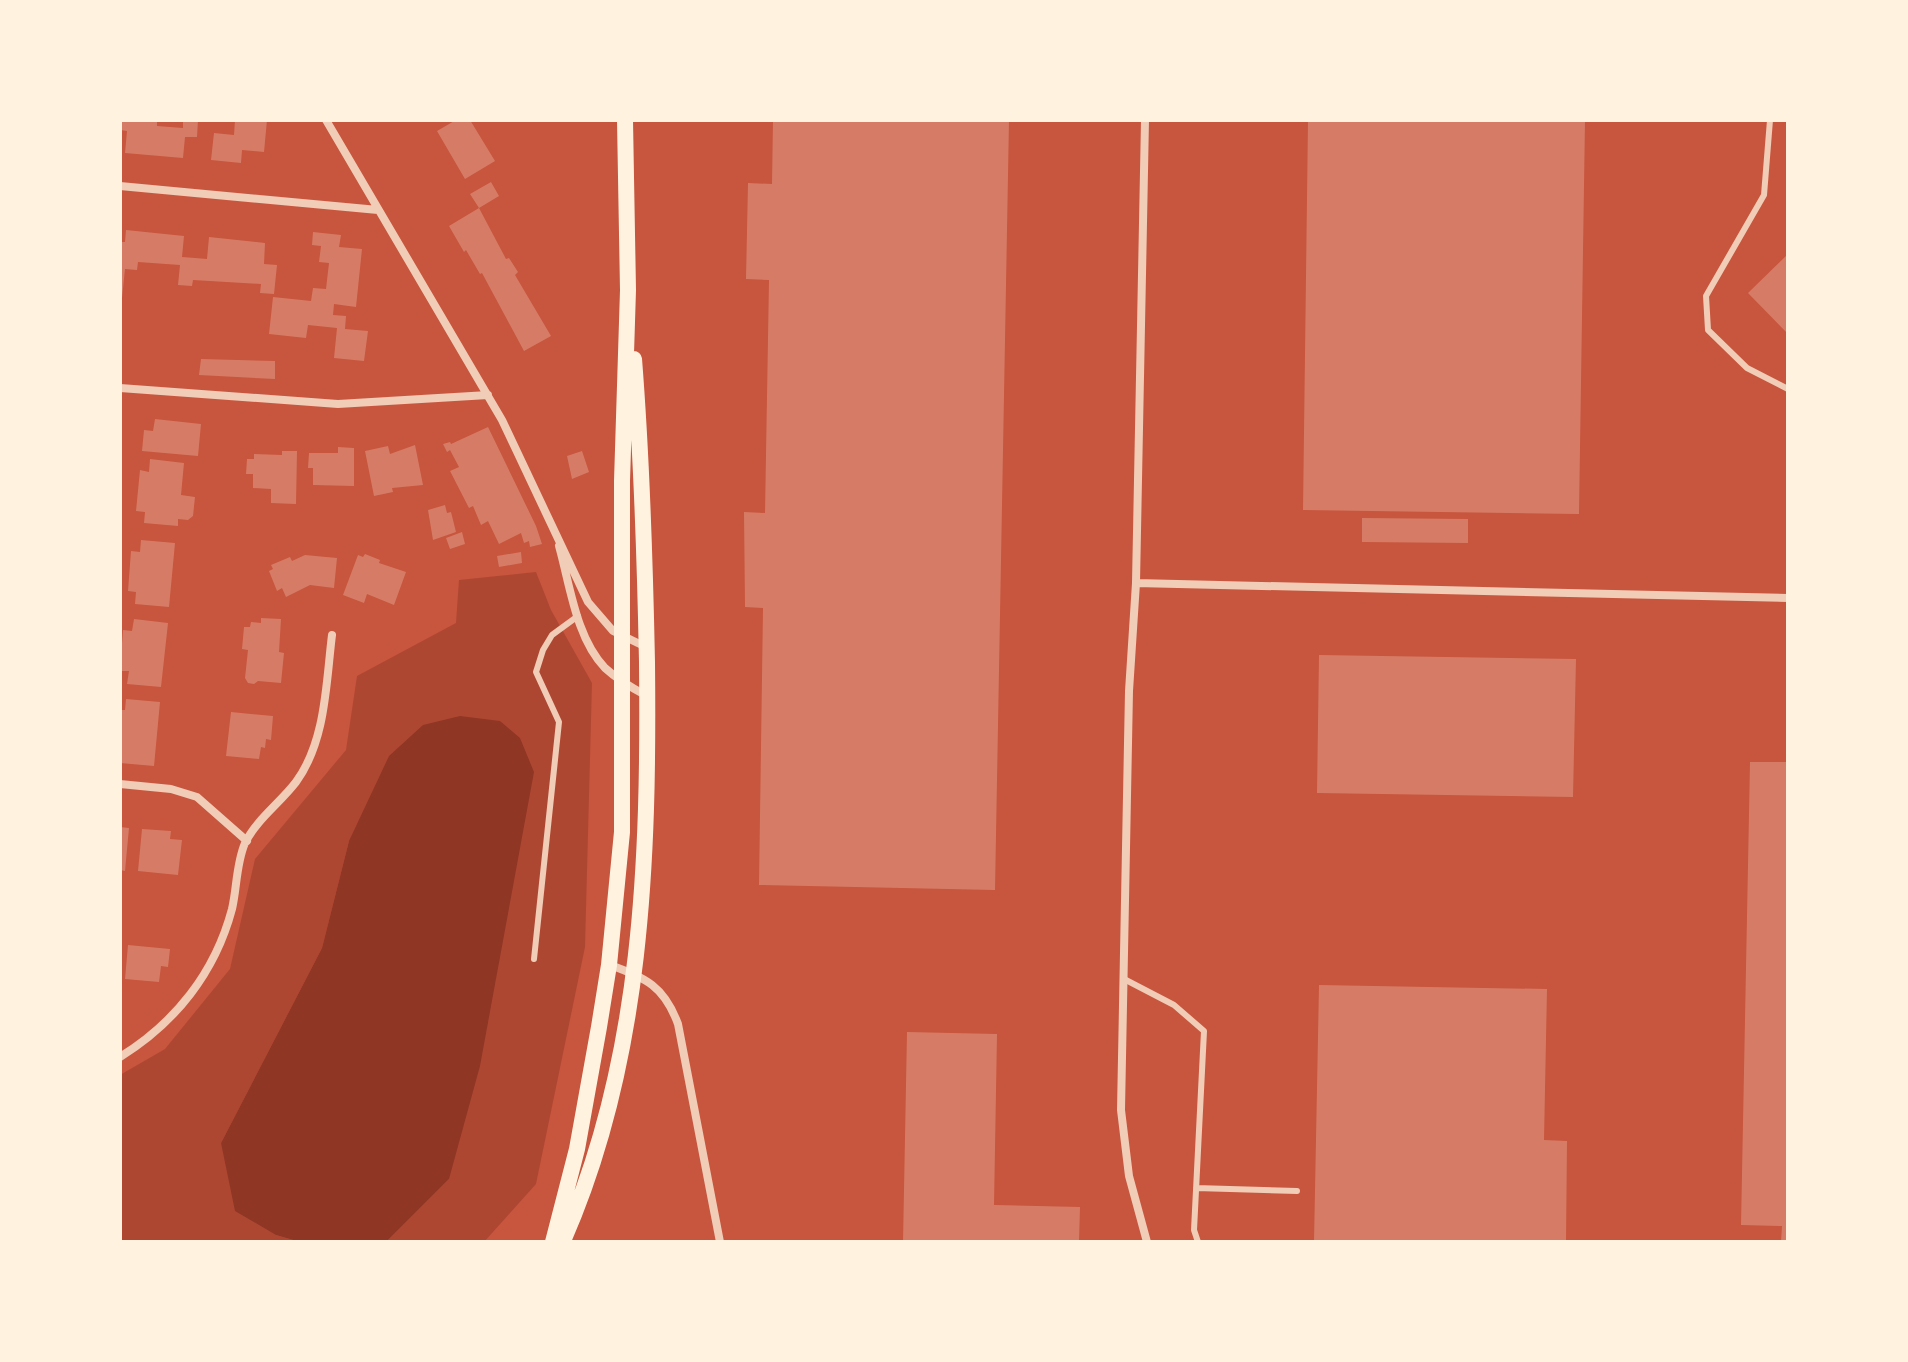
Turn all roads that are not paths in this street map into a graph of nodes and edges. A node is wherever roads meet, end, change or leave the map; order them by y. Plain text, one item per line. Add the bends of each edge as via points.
1 (326, 120) edge
2 (625, 120) edge
3 (1145, 120) edge
4 (1770, 120) edge
5 (120, 186) edge
6 (378, 210) junction
7 (628, 290) junction
8 (120, 388) edge
9 (1788, 389) edge
10 (488, 395) junction
11 (555, 530) junction
12 (1136, 583) junction
13 (1788, 598) edge
14 (578, 616) junction
15 (332, 635) dead end
16 (621, 637) junction
17 (647, 647) junction
18 (620, 682) junction
19 (648, 697) junction
20 (120, 784) edge
21 (247, 841) junction
22 (534, 959) dead end
23 (609, 965) junction
24 (634, 974) junction
25 (1124, 979) junction
26 (120, 1057) edge
27 (1196, 1188) junction
28 (1297, 1191) dead end
29 (553, 1242) edge
30 (563, 1242) edge
31 (720, 1242) edge
32 (1147, 1242) edge
33 (1198, 1242) edge

1 - 6 street
2 - 7 main road
3 - 12 street
4 - 9 lane via 1764,195 1706,296 1708,330 1747,368
5 - 6 street
6 - 10 street
7 - 16 main road
7 - 17 main road
8 - 10 street via 304,403
10 - 11 street
11 - 14 street
11 - 16 street via 588,602
12 - 13 street
12 - 25 street
14 - 18 street via 598,659
14 - 22 lane via 552,635 536,672 559,722
15 - 21 street via 311,756
16 - 17 street
16 - 18 main road
17 - 19 main road
18 - 19 street
18 - 23 main road via 624,788
19 - 24 main road via 646,841
20 - 21 street via 197,797
21 - 26 street via 227,928 214,959 168,1020
23 - 24 street
23 - 29 main road via 577,1149
24 - 30 main road via 599,1140
24 - 31 street via 667,999 678,1024
25 - 27 lane via 1174,1005 1204,1031
25 - 32 street via 1123,1134
27 - 28 lane
27 - 33 lane

